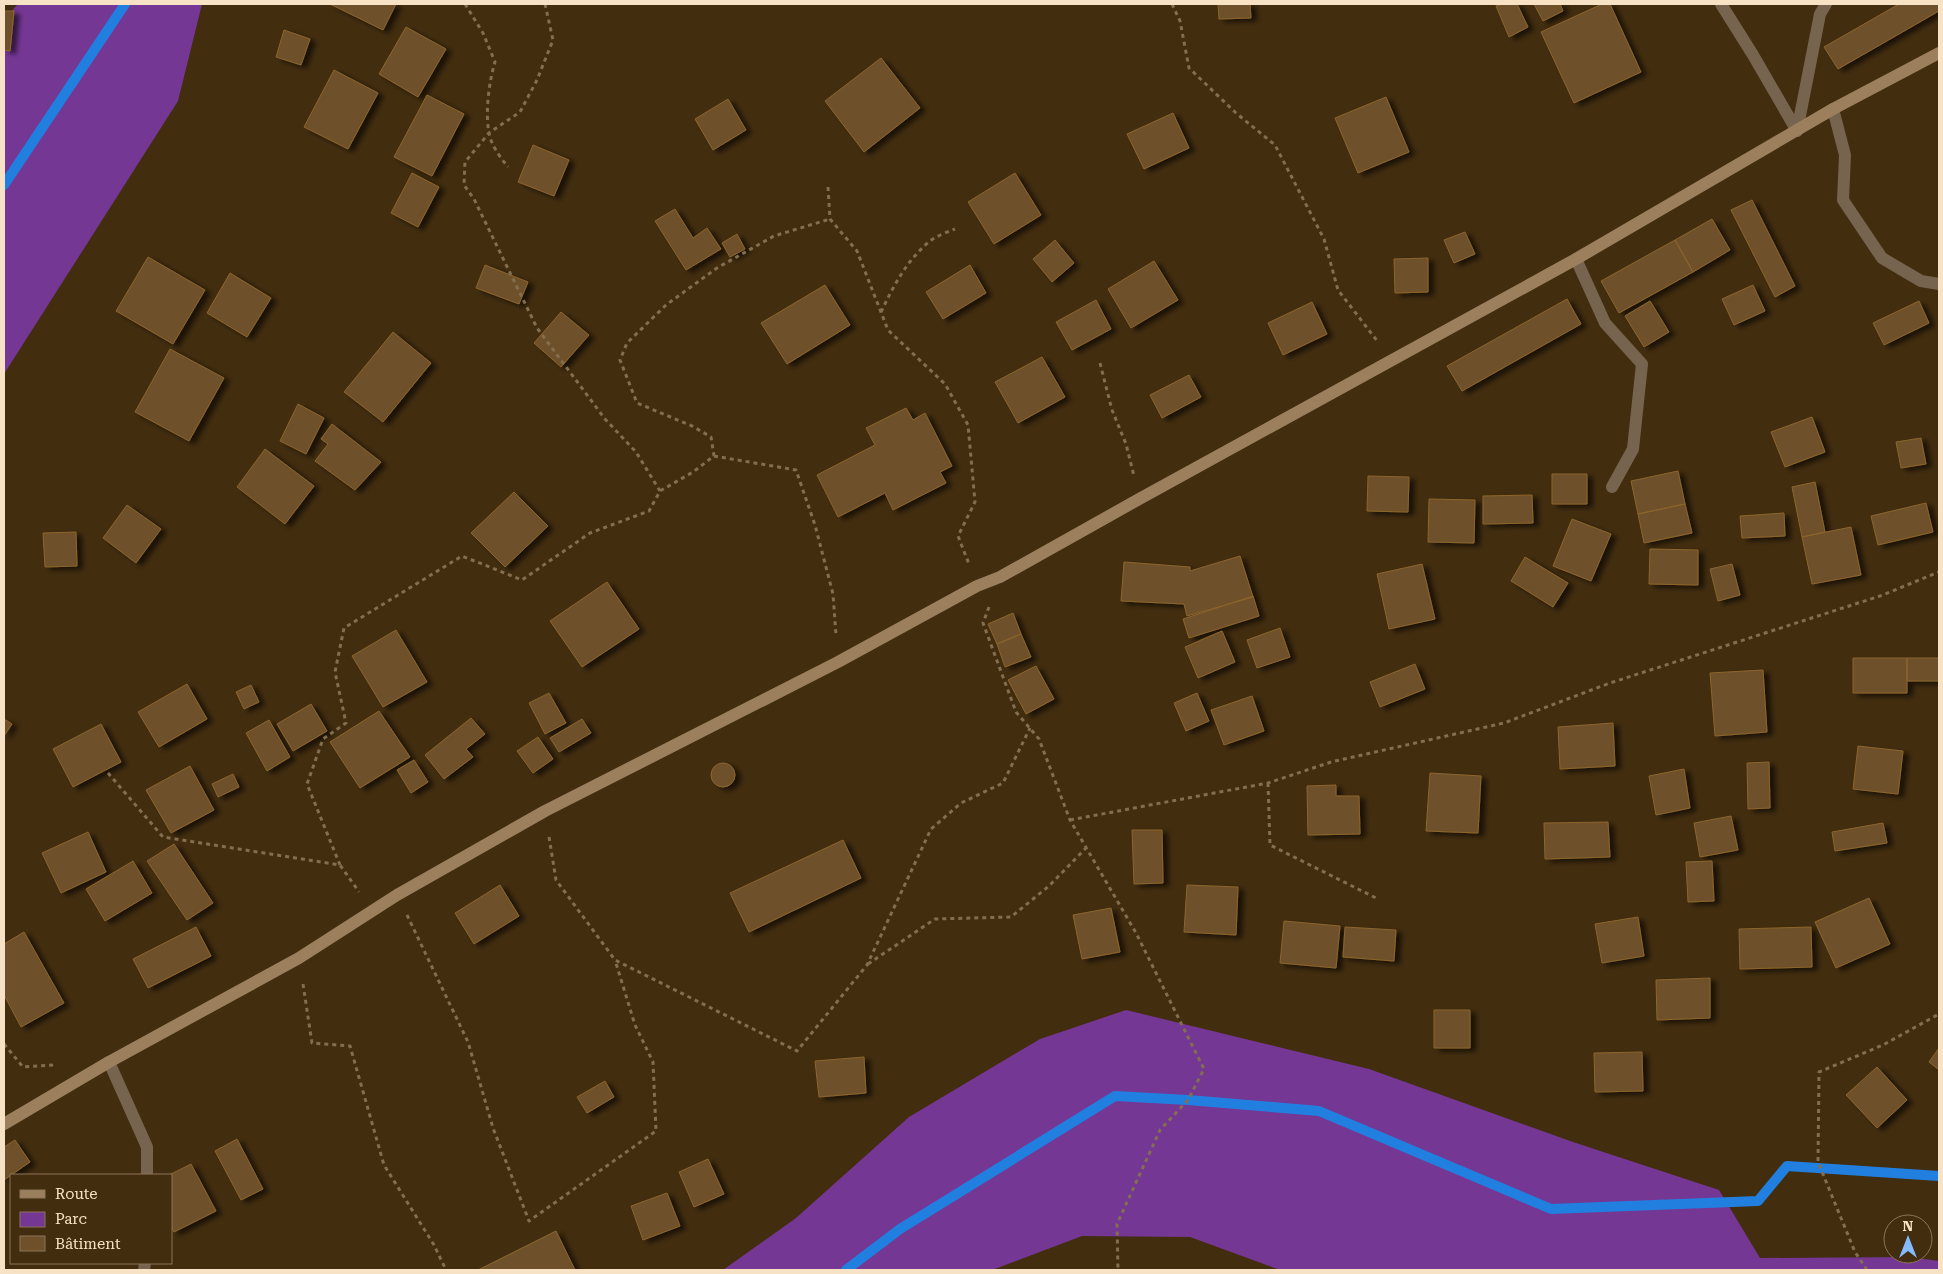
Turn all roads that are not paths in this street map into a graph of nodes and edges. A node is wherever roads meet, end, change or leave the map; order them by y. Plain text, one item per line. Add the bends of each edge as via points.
1 (1721, 4) edge
2 (1826, 4) edge
3 (1939, 53) edge
4 (1833, 109) junction
5 (1797, 131) junction
6 (1576, 259) junction
7 (1939, 284) edge
8 (1612, 487) dead end
9 (109, 1062) junction
10 (4, 1124) edge
11 (147, 1174) edge

1 - 5 street
2 - 5 street via 1820,14
3 - 4 street
4 - 5 street
4 - 7 street via 1845,155 1843,200 1882,258 1921,281
5 - 6 street
6 - 8 street via 1605,323 1642,364 1633,449
6 - 9 street via 1000,577 977,586 838,662 545,811 397,894 299,958
9 - 10 street
9 - 11 street via 147,1147

